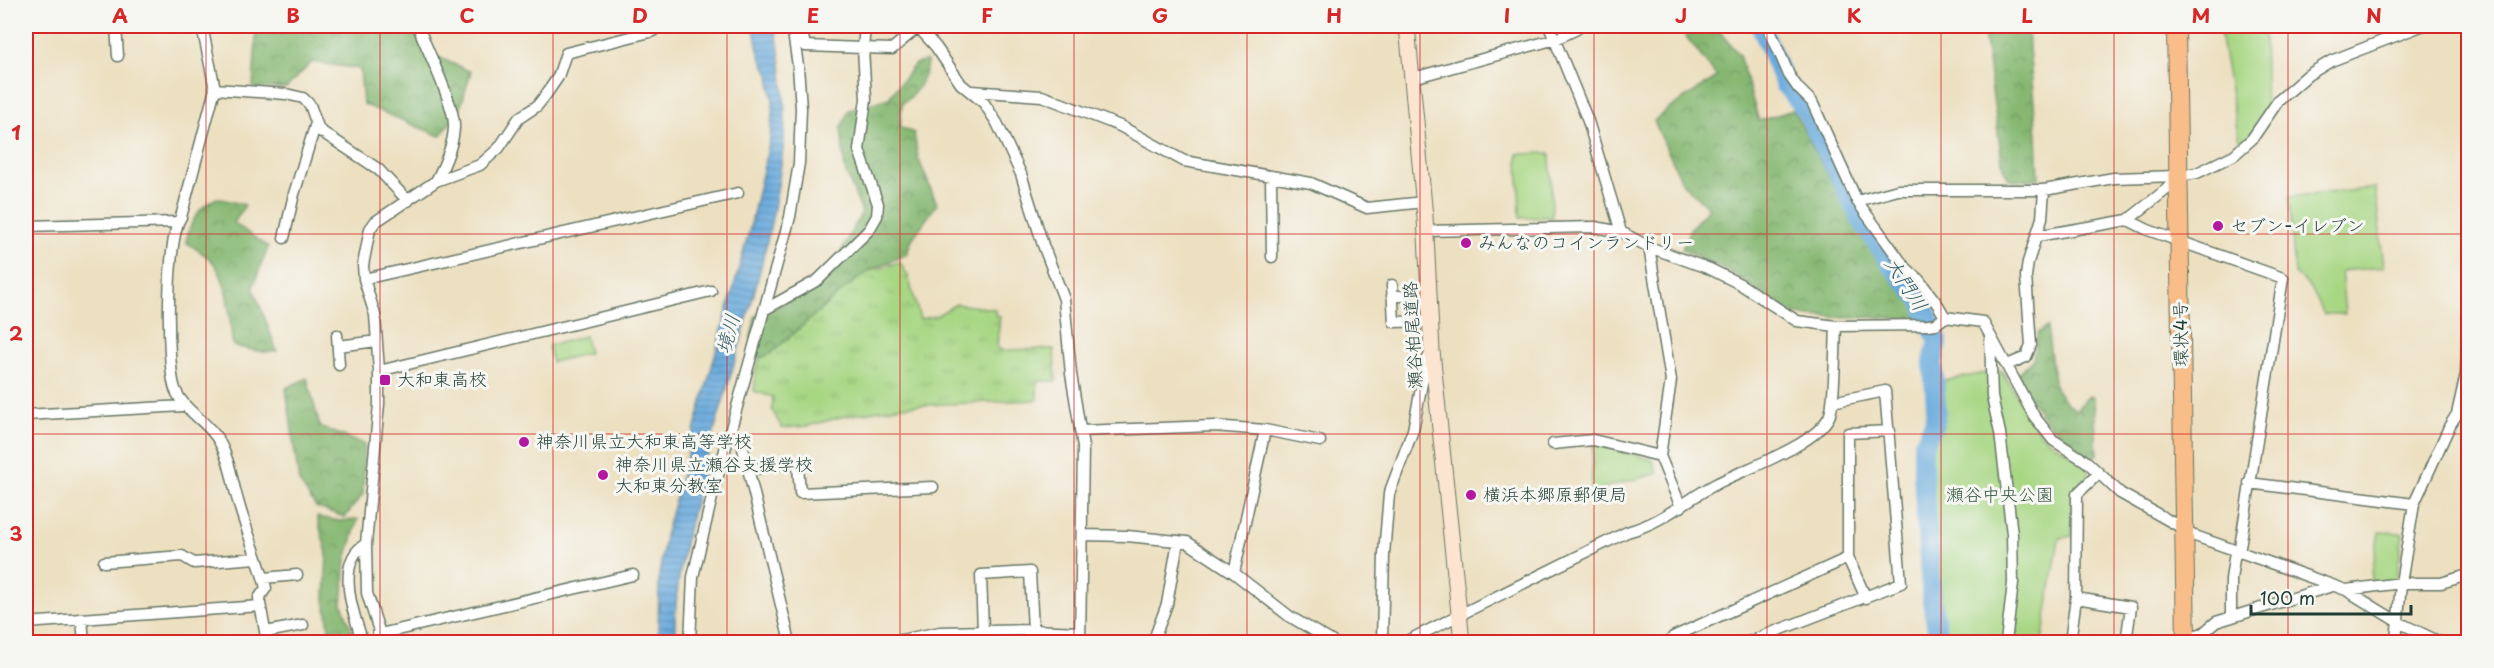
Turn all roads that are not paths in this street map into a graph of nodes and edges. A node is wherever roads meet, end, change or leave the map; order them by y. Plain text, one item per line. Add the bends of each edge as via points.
1 (116, 26) edge
2 (202, 26) edge
3 (418, 26) edge
4 (652, 26) edge
5 (792, 26) edge
6 (801, 26) edge
7 (865, 26) edge
8 (918, 26) edge
9 (1407, 26) edge
10 (1549, 26) edge
11 (1578, 26) edge
12 (1768, 26) edge
13 (2176, 26) edge
14 (2421, 26) edge
15 (1556, 39) junction
16 (863, 49) junction
17 (118, 56) dead end
18 (1413, 78) junction
19 (215, 89) junction
20 (971, 91) junction
21 (316, 122) junction
22 (2178, 176) junction
23 (1271, 177) junction
24 (436, 181) junction
25 (2044, 190) junction
26 (738, 193) dead end
27 (408, 201) junction
28 (1857, 201) junction
29 (1424, 202) junction
30 (2128, 220) junction
31 (178, 222) junction
32 (26, 226) edge
33 (1426, 231) junction
34 (1621, 232) junction
35 (2037, 236) junction
36 (284, 238) dead end
37 (2179, 240) junction
38 (1648, 247) junction
39 (1272, 257) dead end
40 (364, 279) junction
41 (711, 291) dead end
42 (1407, 296) dead end
43 (764, 310) junction
44 (2469, 318) edge
45 (1431, 321) junction
46 (1937, 322) junction
47 (1836, 326) junction
48 (1990, 335) junction
49 (377, 341) junction
50 (1431, 351) junction
51 (2007, 365) junction
52 (339, 366) dead end
53 (379, 371) junction
54 (1832, 402) junction
55 (183, 405) junction
56 (26, 415) edge
57 (2463, 415) edge
58 (732, 430) junction
59 (1265, 430) junction
60 (1080, 431) junction
61 (1890, 431) junction
62 (1320, 441) dead end
63 (1553, 444) dead end
64 (1660, 456) junction
65 (748, 470) junction
66 (2099, 473) junction
67 (2249, 483) junction
68 (933, 487) dead end
69 (2414, 504) junction
70 (1681, 507) junction
71 (2184, 530) junction
72 (1082, 535) junction
73 (1178, 541) junction
74 (366, 544) junction
75 (2237, 553) junction
76 (256, 558) junction
77 (1848, 558) junction
78 (104, 562) dead end
79 (1234, 573) junction
80 (297, 575) dead end
81 (633, 575) dead end
82 (2469, 575) edge
83 (264, 579) junction
84 (2400, 584) junction
85 (2332, 586) junction
86 (2346, 590) junction
87 (1866, 598) junction
88 (2076, 598) junction
89 (260, 606) junction
90 (1459, 614) junction
91 (2231, 617) junction
92 (82, 619) junction
93 (26, 622) edge
94 (2398, 622) junction
95 (303, 626) dead end
96 (1033, 630) junction
97 (983, 631) junction
98 (266, 637) edge
99 (1080, 637) edge
100 (382, 638) edge
101 (2186, 640) edge
102 (27, 642) edge
103 (84, 642) edge
104 (363, 642) edge
105 (690, 642) edge
106 (789, 642) edge
107 (891, 642) edge
108 (1158, 642) edge
109 (1333, 642) edge
110 (1382, 642) edge
111 (1405, 642) edge
112 (1462, 642) edge
113 (1675, 642) edge
114 (1748, 642) edge
115 (2006, 642) edge
116 (2070, 642) edge
117 (2126, 642) edge
118 (2396, 642) edge
119 (2440, 642) edge

1 - 17 street
2 - 19 street
3 - 24 street via 452,110 454,127
4 - 24 street via 654,31 566,53 558,77 545,96 519,118 499,148 480,165
5 - 43 street via 801,108 799,163 790,217
6 - 16 street via 805,46
7 - 16 street
8 - 16 street via 892,49
8 - 20 street via 961,84
9 - 18 main road, 瀬谷柏尾道路
10 - 15 street
11 - 15 street
12 - 28 street via 1789,75 1812,102
13 - 22 main road, 環状4号
14 - 22 street via 2331,61 2308,75 2278,101 2252,139 2234,155 2197,173
15 - 18 street
15 - 34 street via 1588,121
16 - 43 street via 866,99 859,150 878,204 877,216 870,230 818,280
18 - 29 main road, 瀬谷柏尾道路
19 - 21 street via 303,98
19 - 31 street
20 - 23 street via 1042,96 1120,126 1184,161
20 - 60 street via 997,123 1021,174 1062,291
21 - 27 street via 319,129 378,169
21 - 36 street
22 - 25 street via 2114,178
22 - 30 street
22 - 37 main road, 環状4号
23 - 29 street via 1311,183 1367,208
23 - 39 street
24 - 27 street
25 - 28 street via 1898,190
25 - 35 street
26 - 40 street
27 - 40 street via 380,217 370,229
28 - 46 street via 1938,305
29 - 33 main road, 瀬谷柏尾道路
30 - 35 street
30 - 37 street
31 - 32 street
31 - 55 street via 168,315 175,387
33 - 34 street via 1595,227
33 - 45 main road, 瀬谷柏尾道路
34 - 38 street
35 - 51 street via 2026,276 2031,345 2026,357
37 - 67 street via 2283,278
37 - 71 main road, 環状4号
38 - 47 street via 1710,269 1797,321
38 - 64 street via 1671,380
40 - 49 street via 375,315
41 - 53 street
42 - 45 street via 1392,291 1394,322
43 - 58 street
44 - 57 street
45 - 50 main road, 瀬谷柏尾道路
46 - 47 street
46 - 48 street via 1983,322
47 - 54 street
48 - 51 street
48 - 115 street via 1992,397 2012,534 2013,583
49 - 52 street via 337,341
49 - 53 street
50 - 90 main road, 瀬谷柏尾道路
50 - 110 street via 1413,430 1389,494
51 - 66 street via 2034,416 2053,440
53 - 74 street
54 - 61 street via 1885,391
54 - 70 street via 1830,416 1819,430 1785,452 1715,484
55 - 56 street
55 - 76 street via 220,442
57 - 69 street via 2450,425
58 - 65 street via 741,440
58 - 105 street via 693,577
59 - 60 street via 1214,426
59 - 62 street
59 - 79 street
60 - 72 street via 1084,472
61 - 77 street via 1848,433
61 - 87 street via 1901,583
63 - 64 street via 1593,440
64 - 70 street
65 - 68 street via 792,462 798,466 800,493
65 - 106 street
66 - 71 street via 2120,493
66 - 88 street via 2076,495
67 - 69 street
67 - 75 street
69 - 84 street
70 - 90 street via 1649,526 1628,532
71 - 75 street
71 - 101 main road, 環状4号
72 - 73 street
72 - 99 street
73 - 79 street via 1186,542
73 - 108 street via 1170,590 1156,634
74 - 100 street via 368,593
74 - 104 street via 353,556 348,586
75 - 85 street via 2275,563
75 - 91 street via 2231,579
76 - 78 street via 194,563 182,556
76 - 83 street
77 - 87 street
77 - 113 street via 1673,637
79 - 109 street via 1289,615
80 - 83 street
81 - 100 street
82 - 84 street via 2441,583
83 - 89 street via 266,588 259,598
84 - 86 street
84 - 94 street
85 - 86 street
85 - 91 street
86 - 94 street
87 - 114 street
88 - 116 street
88 - 117 street via 2131,607
89 - 92 street
89 - 98 street
90 - 111 street
90 - 112 main road, 瀬谷柏尾道路
91 - 101 street
92 - 93 street
92 - 103 street
93 - 102 street
94 - 118 street
94 - 119 street
95 - 98 street
96 - 97 street
96 - 97 street via 1030,572 981,575
96 - 99 street
97 - 107 street via 940,632

